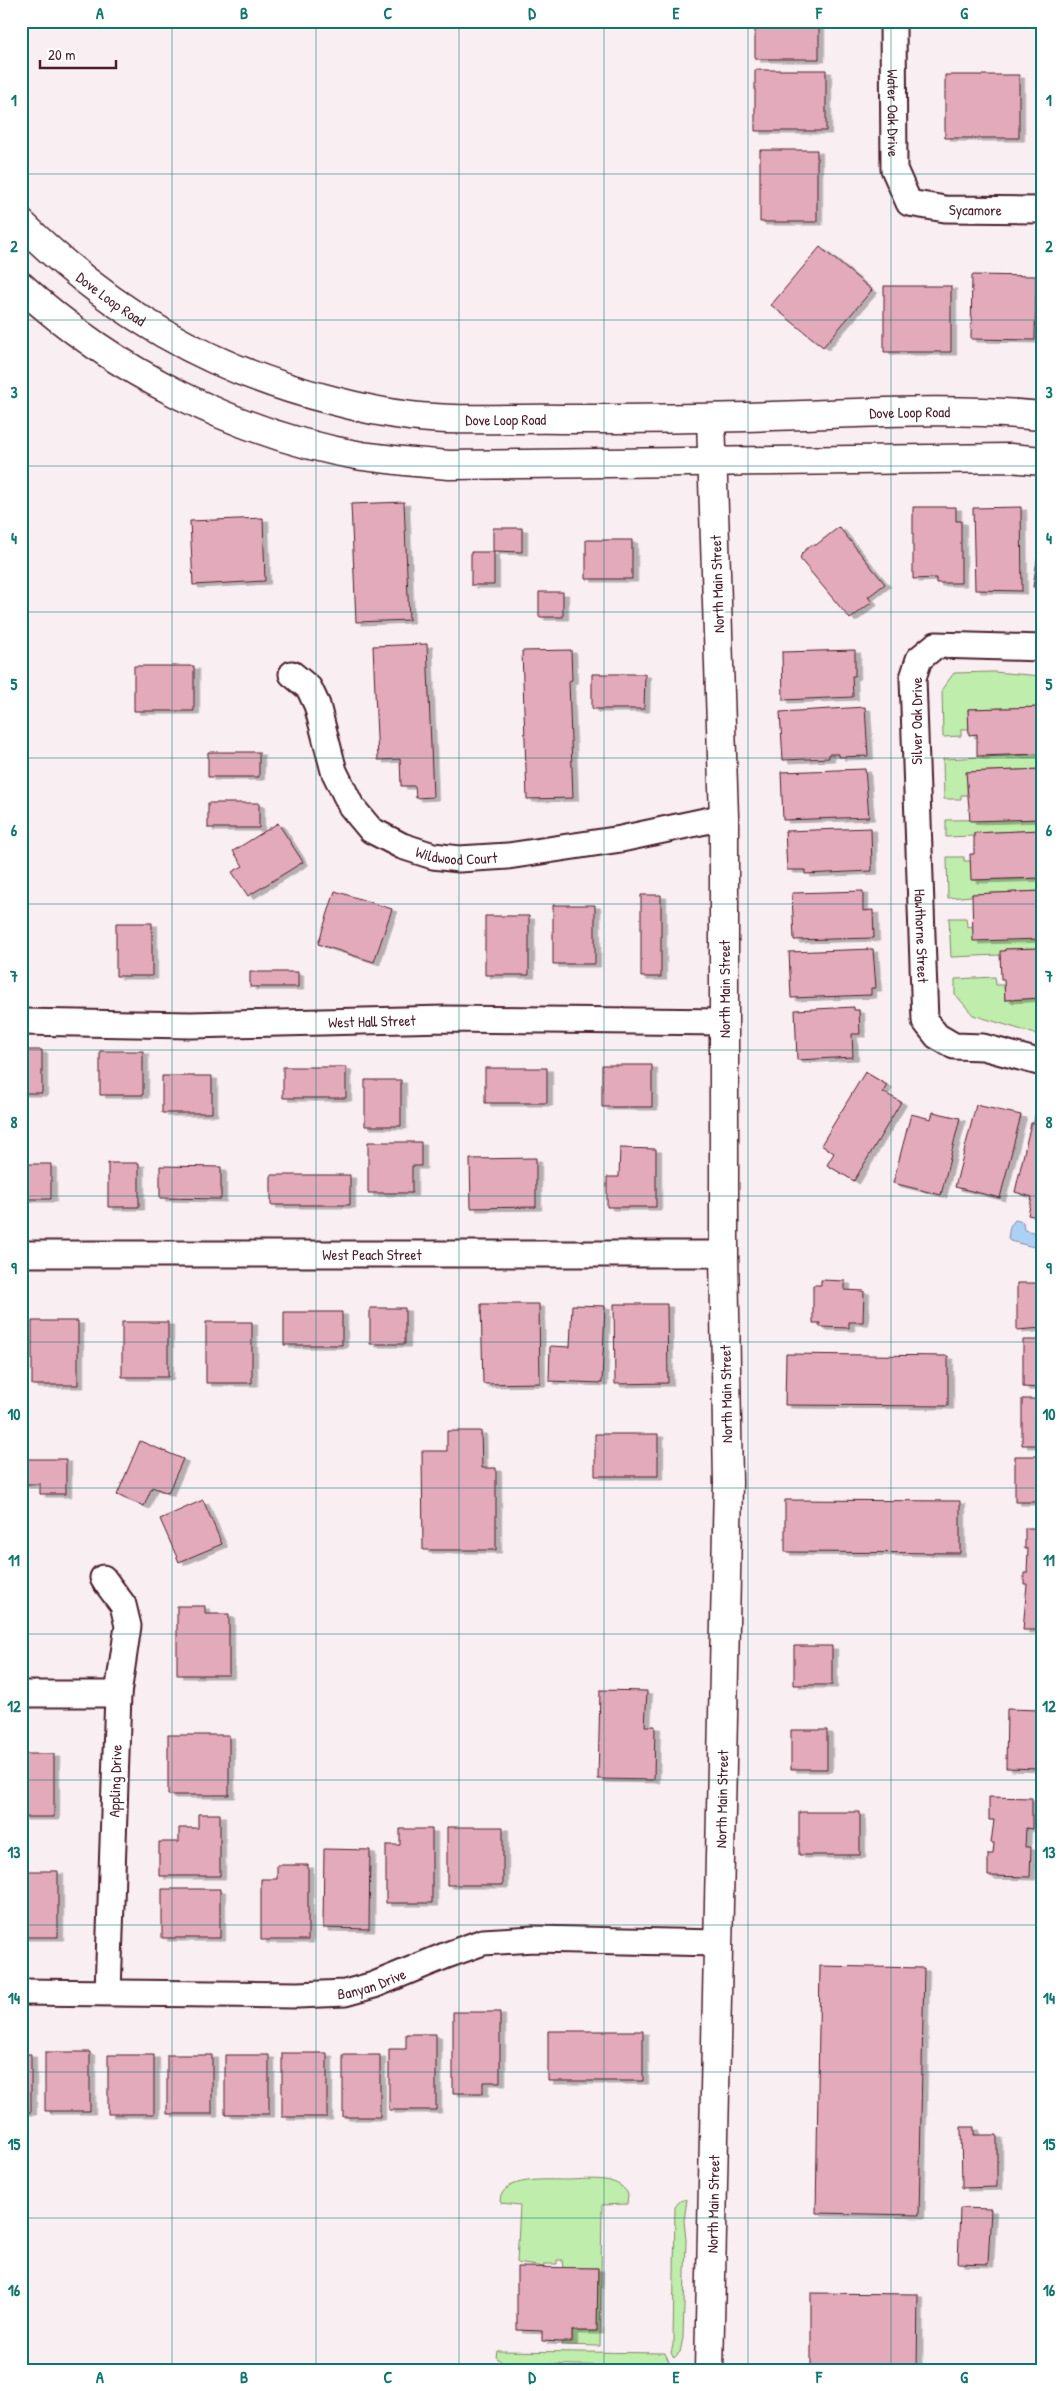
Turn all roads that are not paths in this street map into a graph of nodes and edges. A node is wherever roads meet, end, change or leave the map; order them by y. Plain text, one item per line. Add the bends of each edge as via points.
1 (893, 21) edge
2 (910, 203) joint
3 (1042, 210) edge
4 (21, 223) edge
5 (21, 286) edge
6 (1042, 416) edge
7 (711, 419) junction
8 (1042, 461) edge
9 (713, 462) junction
10 (1042, 648) edge
11 (292, 674) dead end
12 (724, 817) junction
13 (919, 851) joint
14 (21, 1022) edge
15 (724, 1022) junction
16 (1042, 1062) edge
17 (21, 1254) edge
18 (724, 1254) junction
19 (102, 1578) dead end
20 (21, 1694) edge
21 (118, 1694) junction
22 (717, 1943) junction
23 (21, 1992) edge
24 (108, 1992) junction
25 (709, 2370) edge

1 - 2 street, Water Oak Drive via 894,169
2 - 3 street, Sycamore via 945,209
4 - 7 main road, Dove Loop Road via 74,273 144,324 190,350 274,385 410,416 460,419
5 - 9 main road via 84,338 175,392 218,414 312,444 360,456 449,465
6 - 7 main road, Dove Loop Road via 908,412
7 - 9 main road, North Main Street
8 - 9 main road via 1010,458
9 - 12 main road, North Main Street
10 - 13 street, Silver Oak Drive via 936,645 919,659 913,678
11 - 12 street, Wildwood Court via 309,688 317,705 334,771 351,806 371,830 402,846 433,856 459,859 508,856 621,839
12 - 15 main road, North Main Street
13 - 16 street, Hawthorne Street via 925,1021 937,1036 954,1046 983,1047
14 - 15 street, West Hall Street via 191,1025 446,1018
15 - 18 main road, North Main Street
17 - 18 street, West Peach Street
18 - 22 main road, North Main Street via 728,1483
19 - 21 street, Appling Drive via 123,1605 128,1626
20 - 21 street
21 - 24 street, Appling Drive
22 - 24 street, Banyan Drive via 483,1942 374,1985 345,1993
22 - 25 main road, North Main Street
23 - 24 street, Banyan Drive

